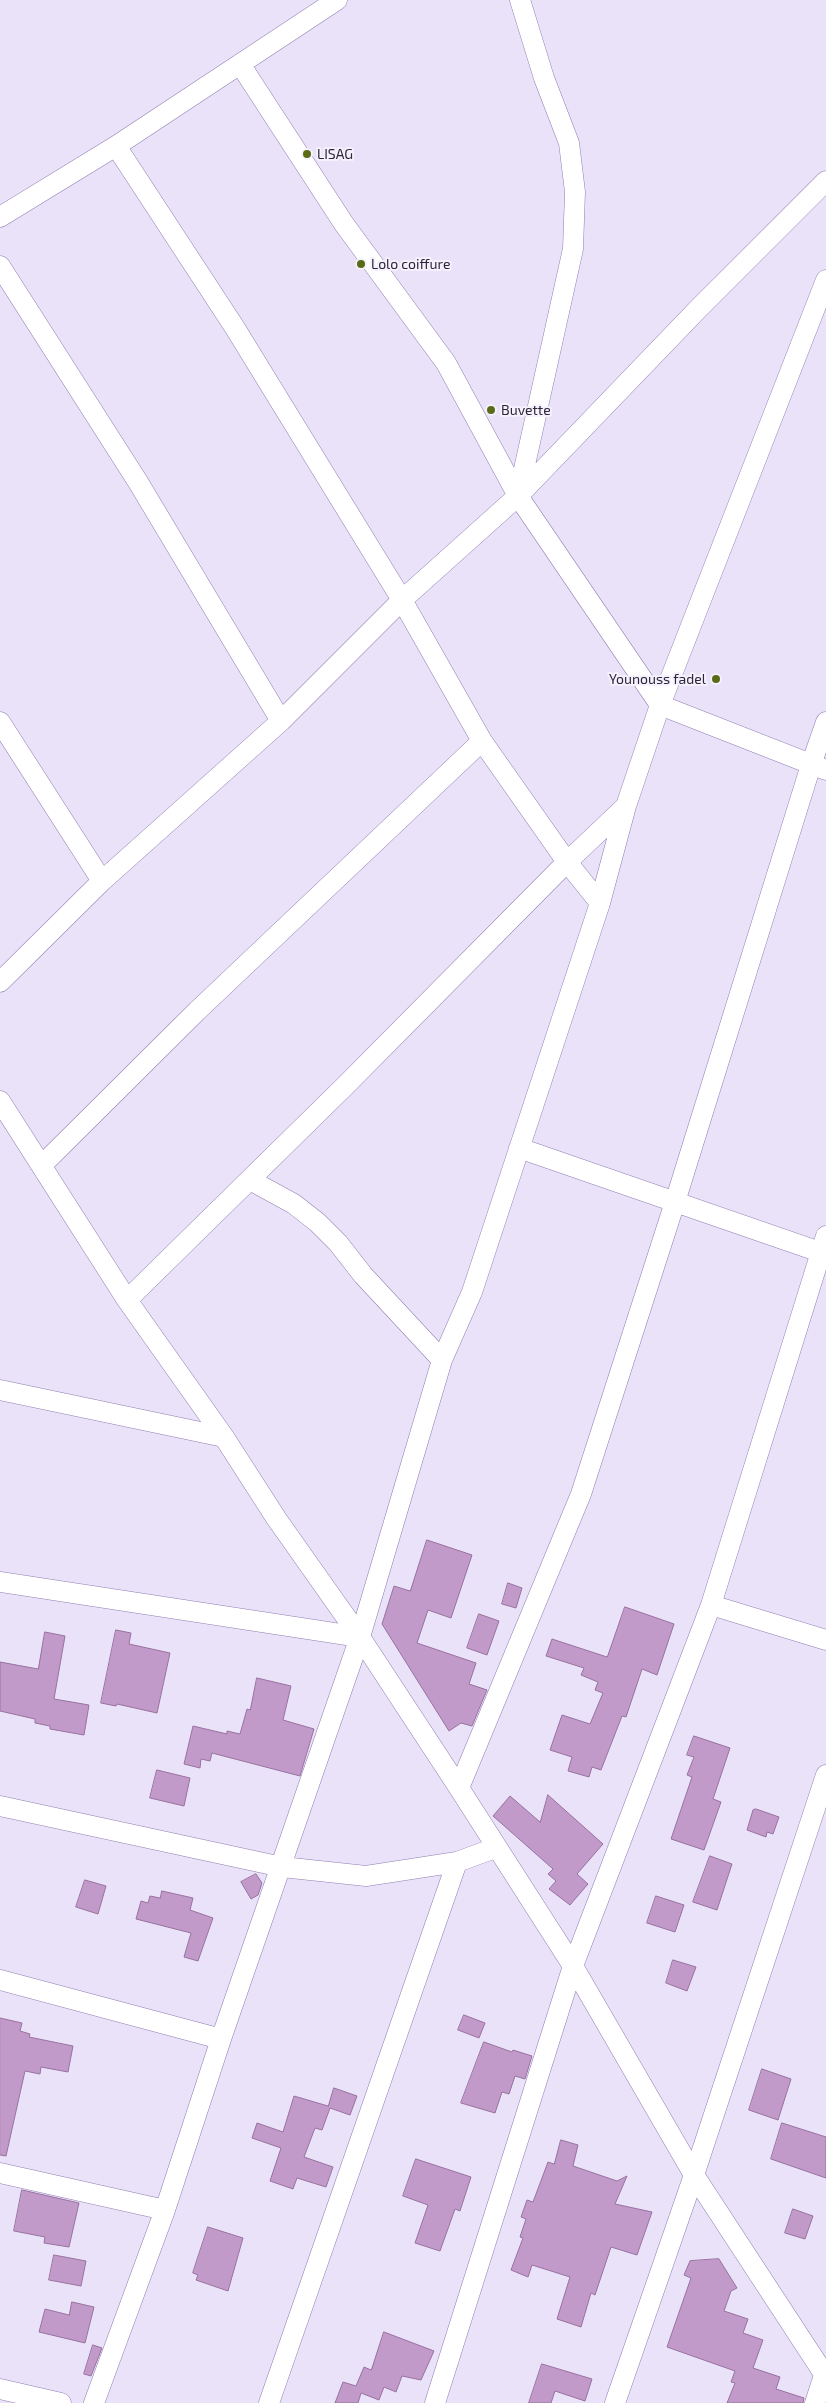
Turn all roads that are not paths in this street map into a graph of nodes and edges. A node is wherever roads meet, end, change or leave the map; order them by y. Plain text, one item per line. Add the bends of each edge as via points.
1 (337, 0) edge
2 (520, 0) edge
3 (240, 64) junction
4 (116, 146) junction
5 (826, 181) edge
6 (0, 217) edge
7 (0, 266) edge
8 (826, 280) edge
9 (518, 496) junction
10 (402, 600) junction
11 (660, 705) junction
12 (281, 721) junction
13 (0, 722) edge
14 (826, 722) edge
15 (482, 741) junction
16 (818, 768) edge
17 (626, 806) junction
18 (567, 862) junction
19 (102, 881) junction
20 (600, 903) junction
21 (0, 982) edge
22 (0, 1100) edge
23 (520, 1148) junction
24 (42, 1165) junction
25 (250, 1180) junction
26 (676, 1202) junction
27 (824, 1247) edge
28 (127, 1300) junction
29 (442, 1360) junction
30 (0, 1390) edge
31 (224, 1437) junction
32 (0, 1582) edge
33 (711, 1605) junction
34 (360, 1637) junction
35 (826, 1640) edge
36 (826, 1775) edge
37 (459, 1788) junction
38 (0, 1806) edge
39 (495, 1848) junction
40 (457, 1862) junction
41 (282, 1867) junction
42 (573, 1966) junction
43 (0, 1980) edge
44 (221, 2039) junction
45 (0, 2173) edge
46 (694, 2175) junction
47 (165, 2210) junction
48 (825, 2373) edge
49 (0, 2389) edge
50 (61, 2403) edge
51 (94, 2403) edge
52 (269, 2403) edge
53 (435, 2403) edge
54 (615, 2403) edge
55 (815, 2403) edge

1 - 3 street
2 - 9 street via 544,78 570,143 575,192 573,249
3 - 4 street
3 - 9 street via 344,224 446,363
4 - 6 street
4 - 10 street via 235,328
5 - 9 street via 698,308
7 - 12 street via 138,482
8 - 11 street
9 - 10 street
9 - 11 street
10 - 12 street
10 - 15 street
11 - 16 street
11 - 17 street
12 - 19 street
13 - 19 street
14 - 16 street
15 - 18 street
15 - 24 street via 197,1011
16 - 26 street
17 - 18 street
17 - 20 street
18 - 20 street
18 - 25 street
19 - 21 street
20 - 23 street
22 - 24 street
23 - 26 street
23 - 29 street via 472,1292
24 - 28 street
25 - 28 street
25 - 29 street via 294,1204 317,1222
26 - 27 street
26 - 37 street via 581,1494
27 - 33 street
28 - 31 street
29 - 34 street
30 - 31 street
31 - 34 street via 276,1518
32 - 34 street
33 - 35 street
33 - 42 street
34 - 37 street
34 - 41 street
36 - 46 street
37 - 39 street
38 - 41 street
39 - 40 street
39 - 42 street
40 - 41 street via 366,1876
40 - 52 street
41 - 44 street
42 - 46 street
42 - 53 street
43 - 44 street
44 - 47 street
45 - 47 street
46 - 48 street
46 - 54 street
47 - 51 street
48 - 55 street
49 - 50 street

